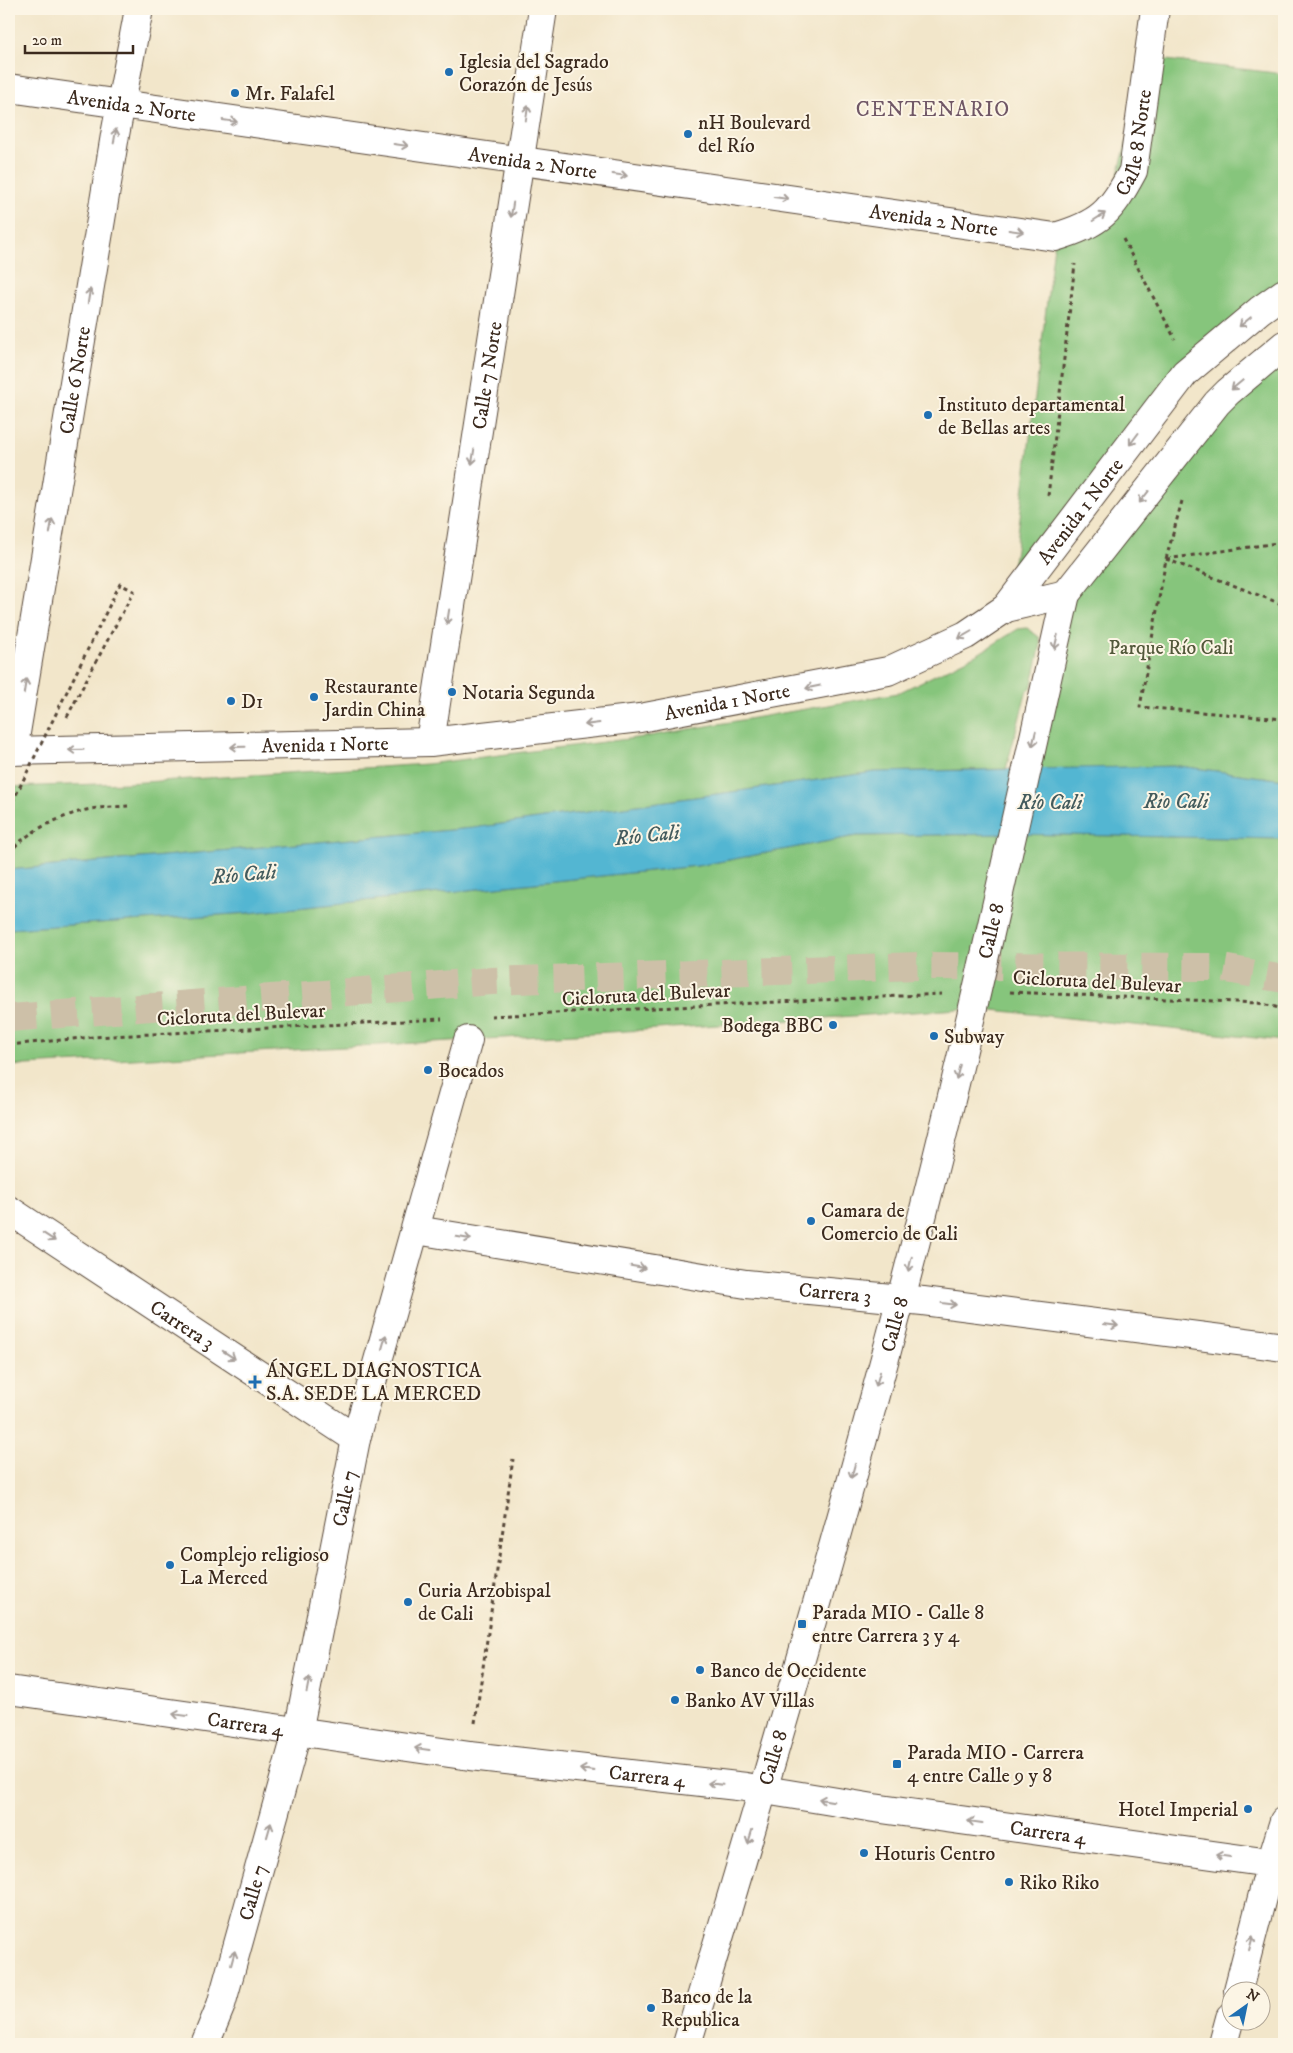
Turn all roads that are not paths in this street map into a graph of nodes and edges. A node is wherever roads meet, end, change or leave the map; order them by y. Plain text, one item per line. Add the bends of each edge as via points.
1 (139, 9) edge
2 (543, 9) edge
3 (1155, 9) edge
4 (9, 88) edge
5 (121, 105) junction
6 (520, 162) junction
7 (1067, 234) joint
8 (1284, 293) edge
9 (1284, 345) edge
10 (1066, 594) junction
11 (1006, 608) junction
12 (430, 742) junction
13 (10, 751) edge
14 (468, 1040) dead end
15 (9, 1210) edge
16 (416, 1230) junction
17 (901, 1299) junction
18 (1284, 1347) edge
19 (356, 1439) junction
20 (9, 1690) edge
21 (298, 1732) junction
22 (764, 1790) junction
23 (1284, 1821) edge
24 (1278, 1864) edge
25 (1241, 1980) edge
26 (1227, 2030) edge
27 (205, 2044) edge
28 (687, 2044) edge
29 (1223, 2044) edge

1 - 5 street, Calle 6 Norte
6 -> 2 street, Calle 7 Norte
7 -> 3 street, Calle 8 Norte via 1108,212 1133,171
4 - 5 street, Avenida 2 Norte
5 -> 6 street, Avenida 2 Norte
13 -> 5 street, Calle 6 Norte
6 -> 7 street, Avenida 2 Norte
6 -> 12 street, Calle 7 Norte
8 -> 11 street, Avenida 1 Norte via 1185,373
9 -> 10 street via 1223,398
10 - 11 street
10 -> 17 street, Calle 8 via 978,991
11 -> 12 street, Avenida 1 Norte via 966,635 888,671 640,718
12 -> 13 street, Avenida 1 Norte
14 - 16 street, Calle 7
15 -> 19 street, Carrera 3
16 -> 17 street, Carrera 3 via 746,1284
19 -> 16 street, Calle 7
17 -> 18 street, Carrera 3
17 -> 22 street, Calle 8
21 -> 19 street, Calle 7
21 -> 20 street, Carrera 4
22 -> 21 street, Carrera 4 via 470,1756
27 -> 21 street, Calle 7 via 221,2005
24 -> 22 street, Carrera 4
22 -> 28 street, Calle 8
23 - 24 street
25 -> 24 street
26 - 29 street

